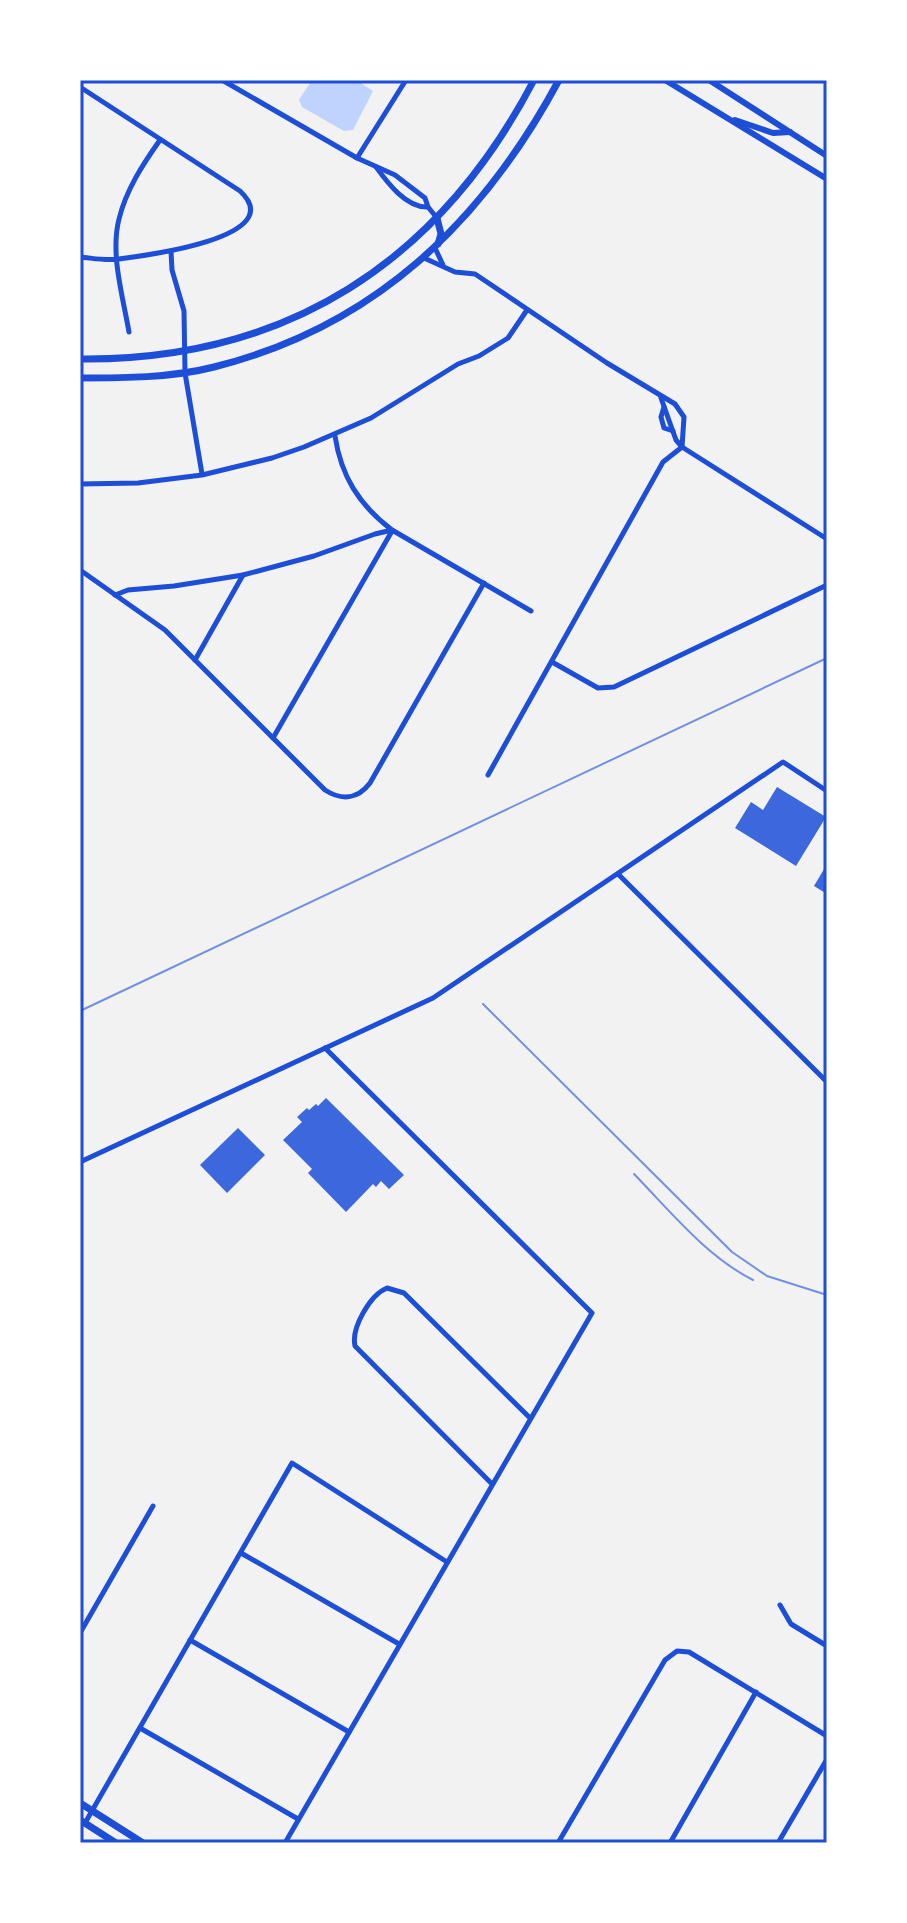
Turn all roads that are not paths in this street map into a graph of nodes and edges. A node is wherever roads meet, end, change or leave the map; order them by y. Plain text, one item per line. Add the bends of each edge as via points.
1 (222, 80) edge
2 (406, 80) edge
3 (534, 80) edge
4 (559, 80) edge
5 (665, 80) edge
6 (709, 80) edge
7 (80, 87) edge
8 (724, 116) junction
9 (791, 132) junction
10 (160, 140) junction
11 (827, 156) edge
12 (357, 158) junction
13 (375, 166) junction
14 (827, 179) edge
15 (428, 207) junction
16 (437, 218) junction
17 (436, 247) junction
18 (171, 251) junction
19 (80, 257) edge
20 (424, 258) junction
21 (117, 260) junction
22 (443, 266) junction
23 (527, 310) junction
24 (129, 332) dead end
25 (184, 353) junction
26 (80, 359) edge
27 (185, 373) junction
28 (80, 378) edge
29 (660, 397) junction
30 (335, 435) junction
31 (682, 447) junction
32 (202, 475) junction
33 (80, 484) edge
34 (392, 530) junction
35 (827, 539) edge
36 (80, 570) edge
37 (243, 575) junction
38 (484, 583) junction
39 (827, 585) edge
40 (115, 595) junction
41 (531, 611) dead end
42 (195, 660) junction
43 (552, 662) junction
44 (273, 738) junction
45 (488, 775) dead end
46 (827, 791) edge
47 (618, 874) junction
48 (325, 1048) junction
49 (827, 1082) edge
50 (80, 1162) edge
51 (530, 1418) junction
52 (492, 1484) junction
53 (153, 1506) dead end
54 (241, 1553) junction
55 (447, 1562) junction
56 (780, 1605) dead end
57 (80, 1633) edge
58 (190, 1640) junction
59 (399, 1644) junction
60 (827, 1646) edge
61 (756, 1692) junction
62 (140, 1728) junction
63 (349, 1732) junction
64 (827, 1736) edge
65 (827, 1759) edge
66 (80, 1803) edge
67 (92, 1810) junction
68 (298, 1820) junction
69 (82, 1822) edge
70 (116, 1843) edge
71 (143, 1843) edge
72 (285, 1843) edge
73 (558, 1843) edge
74 (670, 1843) edge
75 (778, 1843) edge

1 - 12 street
2 - 12 street
3 - 16 main road via 486,161
4 - 17 main road via 506,167
5 - 8 street
6 - 9 street
7 - 10 street
8 - 9 street via 773,133
8 - 14 street
9 - 11 street
10 - 18 street via 248,200 249,217 238,230
10 - 21 street via 139,169 119,220
12 - 13 street
13 - 15 street via 413,188
13 - 15 street via 390,186 419,207
15 - 16 street
16 - 17 main road via 441,234
16 - 25 main road via 396,256 344,292 231,342
17 - 20 main road
17 - 22 street
18 - 21 street
18 - 25 street via 184,311
19 - 21 street
20 - 22 street
20 - 27 main road via 357,308 300,337
21 - 24 street
22 - 23 street via 475,274
23 - 29 street
23 - 30 street via 508,338
25 - 26 main road
25 - 27 street
27 - 28 main road
27 - 32 street
29 - 31 street via 664,428 673,431
29 - 31 street via 675,404 684,417
30 - 32 street
30 - 34 street via 356,496
31 - 35 street
31 - 43 street via 663,462
32 - 33 street
34 - 37 street
34 - 38 street
34 - 44 street
36 - 40 street
37 - 40 street
37 - 42 street
38 - 41 street
38 - 44 street via 370,783 356,796 331,794
39 - 43 street via 614,687 598,688
40 - 42 street via 165,630
42 - 44 street
43 - 45 street
46 - 47 street via 783,762
47 - 48 street via 433,998
47 - 49 street
48 - 50 street
48 - 51 street via 592,1313
51 - 52 street
51 - 52 street via 404,1293 393,1288 377,1293 356,1329 355,1346
52 - 55 street
53 - 57 street
54 - 55 street via 292,1463
54 - 58 street
54 - 59 street
55 - 59 street
56 - 60 street via 791,1624
58 - 62 street
58 - 63 street
59 - 63 street
61 - 64 street
61 - 73 street via 689,1652 677,1651 665,1660
61 - 74 street
62 - 67 street
62 - 68 street
63 - 68 street
65 - 75 street
66 - 67 main road
67 - 69 street
67 - 71 main road
68 - 72 street
69 - 70 main road

